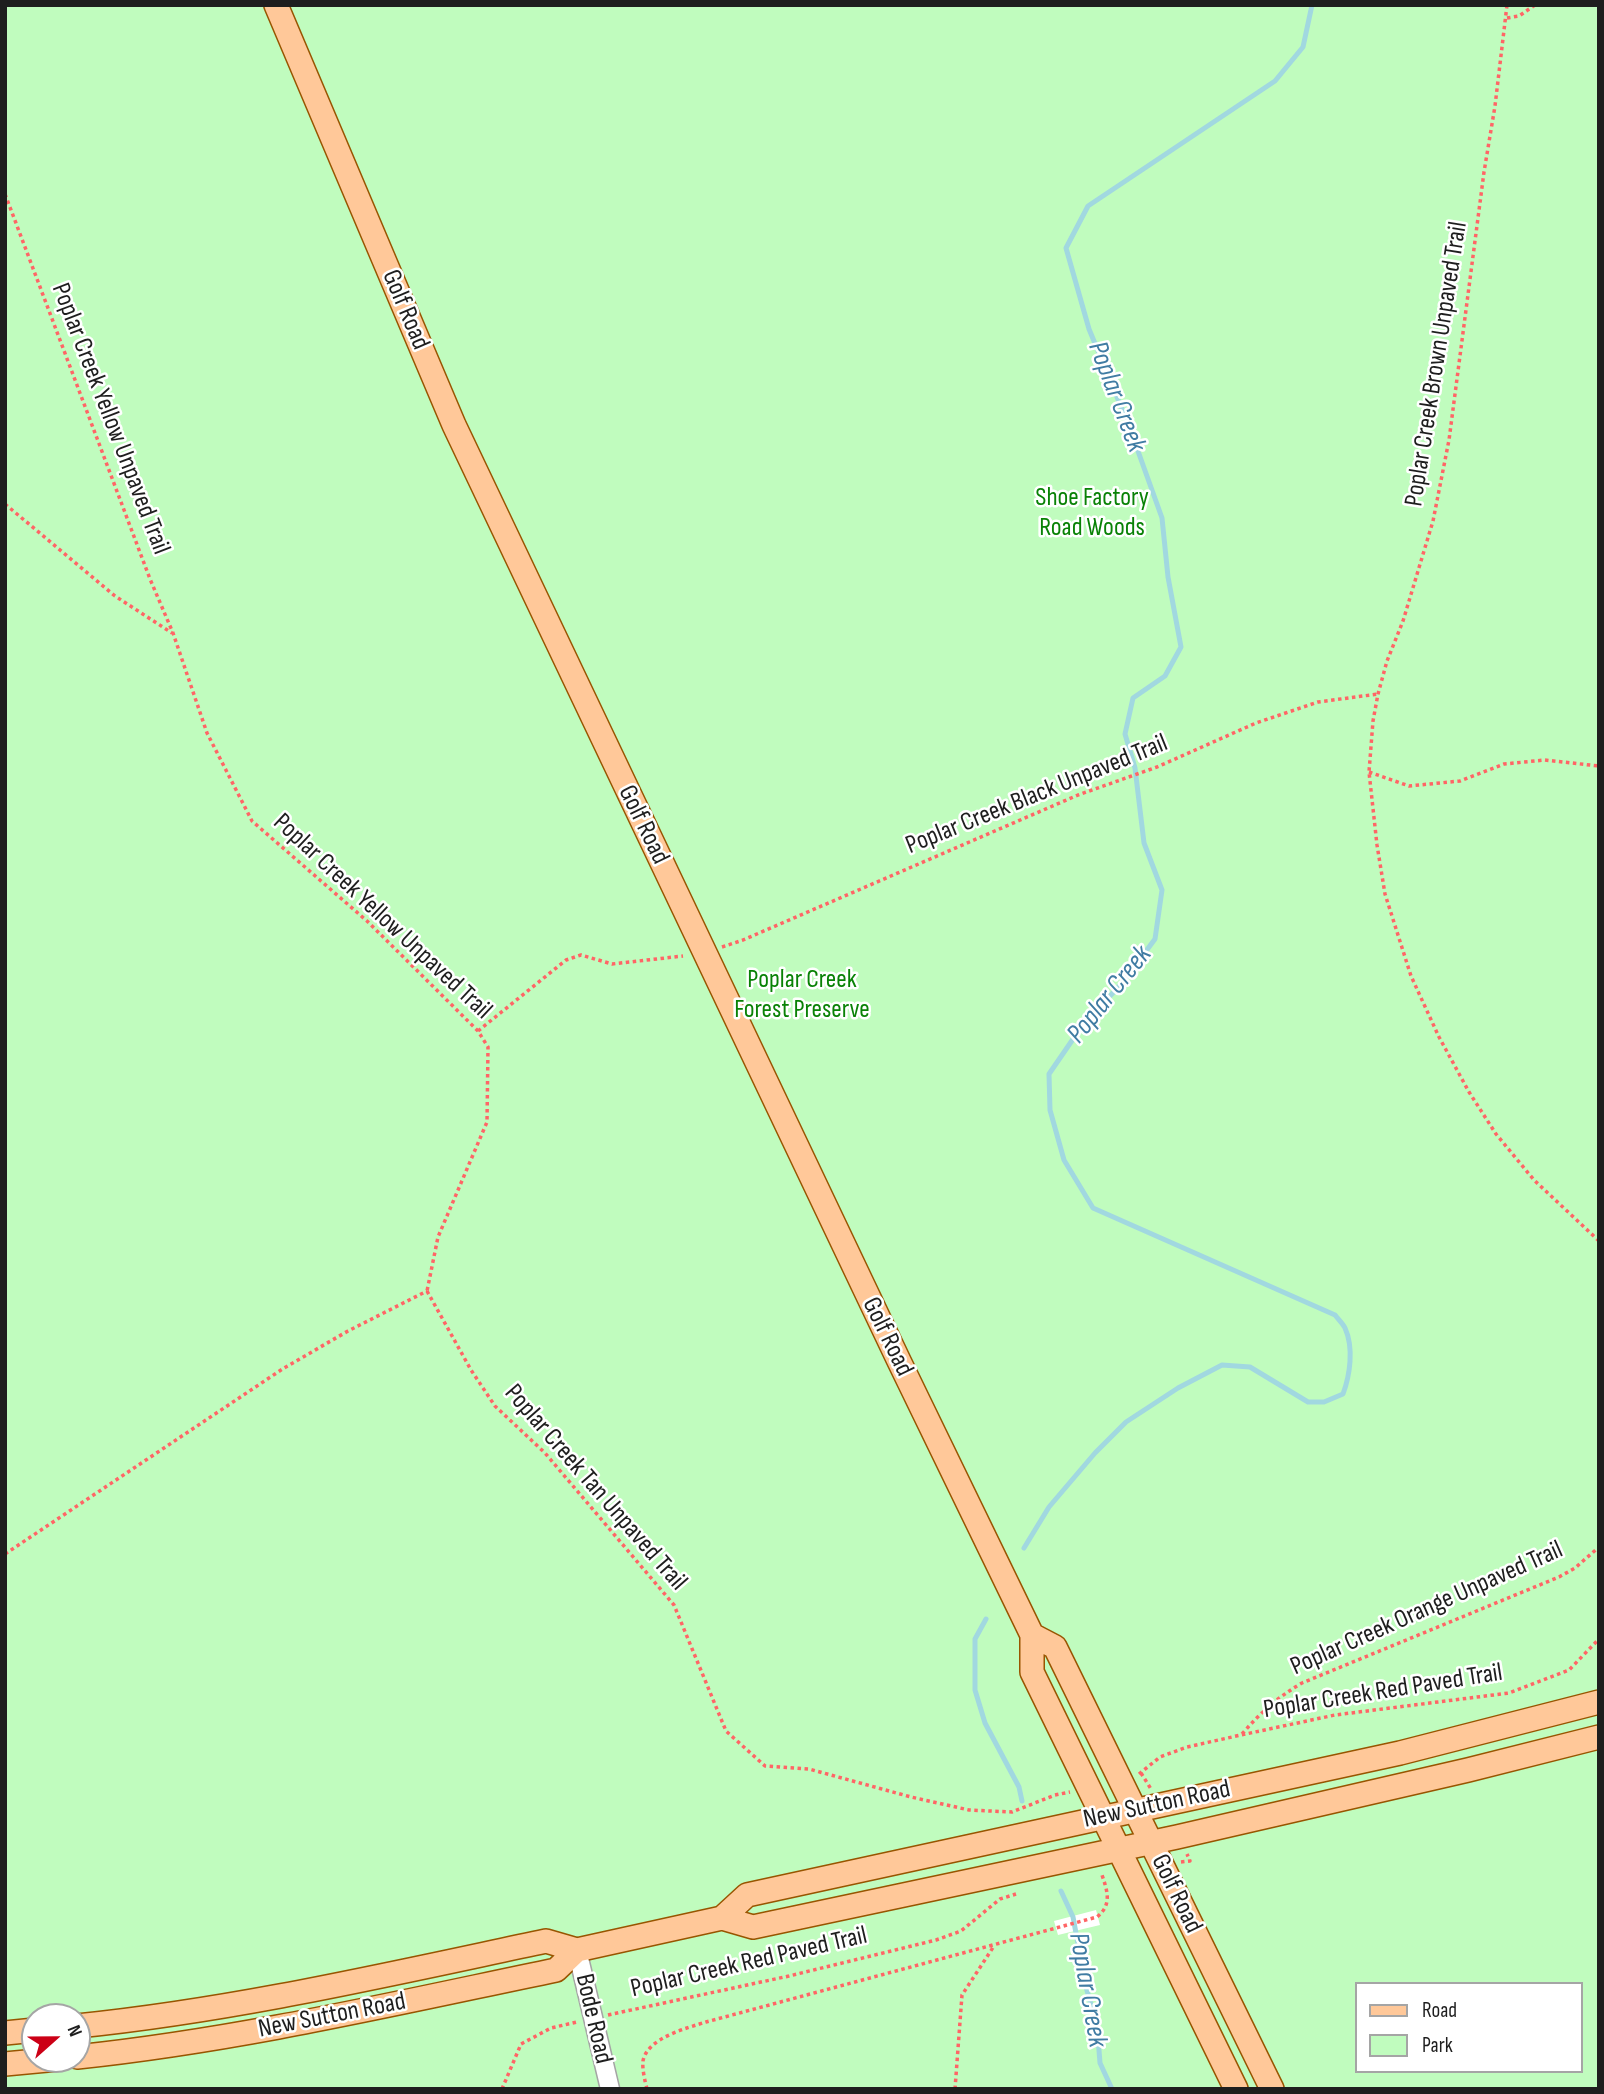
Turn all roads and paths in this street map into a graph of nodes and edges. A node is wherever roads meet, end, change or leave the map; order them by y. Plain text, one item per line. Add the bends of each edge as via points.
1 (276, 5) edge
2 (1507, 5) edge
3 (1535, 5) edge
4 (1507, 18) junction
5 (5, 194) edge
6 (5, 504) edge
7 (173, 633) junction
8 (1378, 694) junction
9 (1599, 766) edge
10 (1369, 772) junction
11 (717, 949) dead end
12 (687, 956) dead end
13 (478, 1031) junction
14 (1599, 1241) edge
15 (427, 1291) junction
16 (1599, 1547) edge
17 (5, 1554) edge
18 (1032, 1635) junction
19 (1599, 1640) edge
20 (1599, 1702) edge
21 (1241, 1735) junction
22 (1599, 1737) edge
23 (1141, 1773) dead end
24 (1067, 1793) dead end
25 (1135, 1810) junction
26 (1102, 1816) junction
27 (1151, 1842) junction
28 (1117, 1849) junction
29 (1101, 1874) dead end
30 (1025, 1891) dead end
31 (722, 1918) junction
32 (995, 1944) junction
33 (577, 1950) junction
34 (593, 2018) junction
35 (91, 2024) edge
36 (91, 2055) edge
37 (502, 2089) edge
38 (610, 2089) edge
39 (647, 2089) edge
40 (955, 2089) edge
41 (1236, 2089) edge
42 (1272, 2089) edge

1 - 18 main road, Golf Road via 454,425
2 - 4 path, Poplar Creek Brown Unpaved Trail
3 - 4 path
4 - 8 path, Poplar Creek Brown Unpaved Trail via 1449,440 1433,521
5 - 7 path, Poplar Creek Yellow Unpaved Trail
6 - 7 path via 115,596
7 - 13 path, Poplar Creek Yellow Unpaved Trail via 207,733 252,821 367,921
8 - 10 path, Poplar Creek Brown Unpaved Trail
8 - 11 path, Poplar Creek Black Unpaved Trail via 1318,702 1256,723
9 - 10 path via 1545,760 1504,764 1460,781 1409,786
10 - 14 path, Poplar Creek Brown Unpaved Trail via 1385,894 1411,976 1439,1037 1496,1134 1534,1180
12 - 13 path via 612,964 581,955 566,960
13 - 15 path, Poplar Creek Yellow Unpaved Trail via 488,1047 487,1122 438,1237
15 - 17 path via 284,1368
15 - 24 path, Poplar Creek Tan Unpaved Trail via 495,1406 545,1453 674,1605 726,1731 765,1766 809,1769 969,1810 1012,1812
16 - 21 path, Poplar Creek Orange Unpaved Trail via 1559,1577 1302,1683 1279,1697
18 - 25 main road, Golf Road via 1055,1647
18 - 26 main road, Golf Road via 1032,1672
19 - 21 path, Poplar Creek Red Paved Trail via 1569,1670 1509,1693 1335,1715
20 - 25 main road, New Sutton Road via 1400,1753
21 - 23 path, Poplar Creek Red Paved Trail via 1186,1747 1160,1757
22 - 27 main road, New Sutton Road
25 - 26 main road, New Sutton Road
25 - 27 main road, Golf Road
26 - 28 main road, Golf Road
26 - 31 main road, New Sutton Road via 747,1895
27 - 28 main road, New Sutton Road
27 - 42 main road, Golf Road
28 - 31 main road, New Sutton Road via 753,1927
28 - 41 main road, Golf Road
29 - 32 path via 1108,1897 1105,1911 1097,1917
30 - 34 path, Poplar Creek Red Paved Trail via 1000,1899 961,1931 936,1940
31 - 33 main road, New Sutton Road
32 - 39 path via 673,2032 649,2048 643,2062
32 - 40 path via 962,1995
33 - 34 street, Bode Road
33 - 35 main road, New Sutton Road via 546,1941 302,1993
33 - 36 main road, New Sutton Road via 556,1970 529,1976 276,2028
34 - 37 path, Poplar Creek Red Paved Trail via 551,2028 521,2044
34 - 38 street, Bode Road

